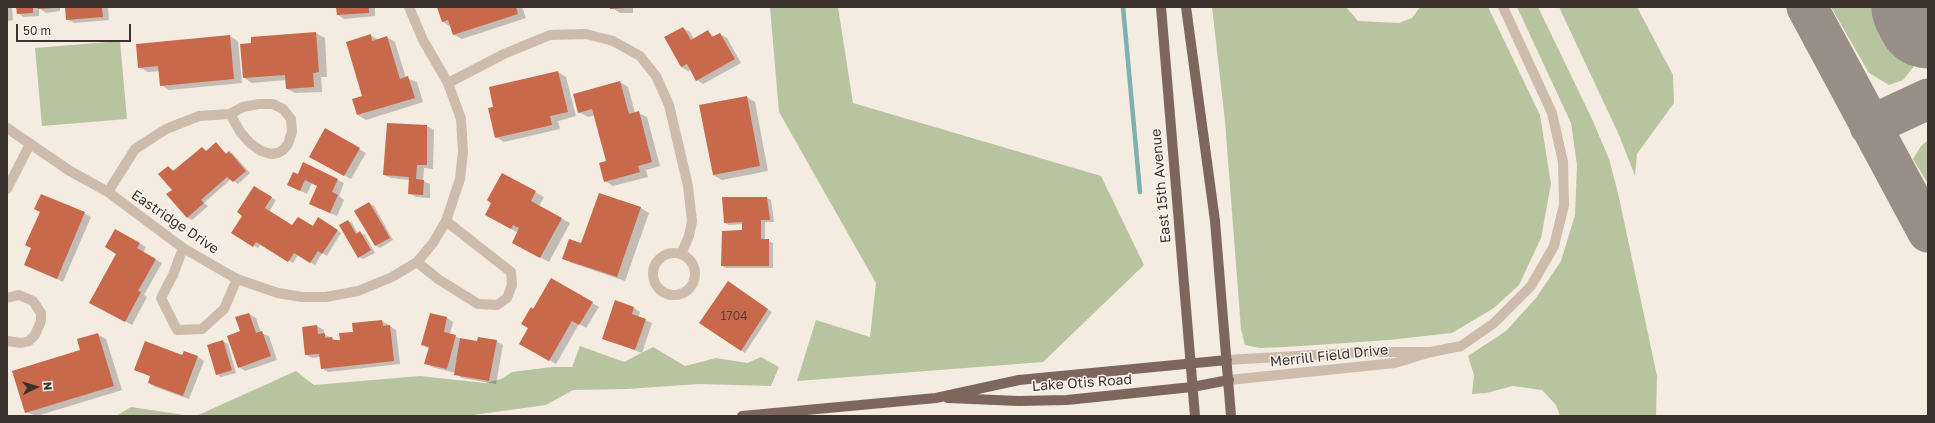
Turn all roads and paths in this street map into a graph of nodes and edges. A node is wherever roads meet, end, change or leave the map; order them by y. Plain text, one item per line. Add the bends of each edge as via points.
1 (409, 7) edge
2 (1161, 7) edge
3 (1186, 7) edge
4 (1503, 7) edge
5 (448, 83) junction
6 (230, 114) junction
7 (7, 128) edge
8 (30, 144) junction
9 (7, 189) edge
10 (108, 192) junction
11 (446, 221) junction
12 (183, 248) junction
13 (681, 254) junction
14 (416, 262) junction
15 (237, 279) junction
16 (7, 298) edge
17 (7, 341) edge
18 (1431, 352) junction
19 (1227, 360) junction
20 (1190, 362) junction
21 (1229, 380) junction
22 (1192, 387) junction
23 (936, 398) junction
24 (798, 414) edge
25 (742, 416) edge
26 (1195, 416) edge
27 (1231, 416) edge

1 - 5 street, Eastridge Drive via 423,40
2 - 20 main road, East 15th Avenue
3 - 19 main road via 1215,221
4 - 18 street, Merrill Field Drive via 1552,113 1563,162 1564,205 1554,246 1531,286 1494,323 1461,346
5 - 11 street, Eastridge Drive via 461,119 464,152 460,179
5 - 13 street via 504,54 550,35 586,34 613,41 640,56 656,76 669,105 688,186 692,221
6 - 6 street via 243,107 259,104 273,104 283,109 291,119 292,132 288,144 278,153 271,154 261,150 250,143
6 - 10 street via 199,116 166,129 135,149
7 - 8 street, Eastridge Drive
8 - 9 street
8 - 10 street, Eastridge Drive via 70,171
10 - 12 street, Eastridge Drive
11 - 14 street, Eastridge Drive via 433,243
11 - 14 street via 512,272 512,285 506,298 497,305 478,304
12 - 15 street, Eastridge Drive
12 - 15 street via 161,298 177,330 202,329 224,309
13 - 13 street via 666,254 655,263 652,277 659,290 665,294 672,296 685,292 694,282 692,262
14 - 15 street, Eastridge Drive via 392,277 358,291 326,297 278,293
16 - 17 street via 19,295 33,301 41,313 42,321 35,335 29,340 21,343
18 - 19 street, Merrill Field Drive via 1366,352
18 - 21 street, Merrill Field Drive via 1395,363
19 - 20 main road, Lake Otis Road
19 - 21 main road
20 - 22 main road, East 15th Avenue
20 - 23 main road, Lake Otis Road via 1019,380
21 - 22 main road, Lake Otis Road
21 - 27 main road
22 - 23 main road, Lake Otis Road via 1067,400
22 - 26 main road, East 15th Avenue
23 - 24 main road, Lake Otis Road
24 - 25 main road, Lake Otis Road

